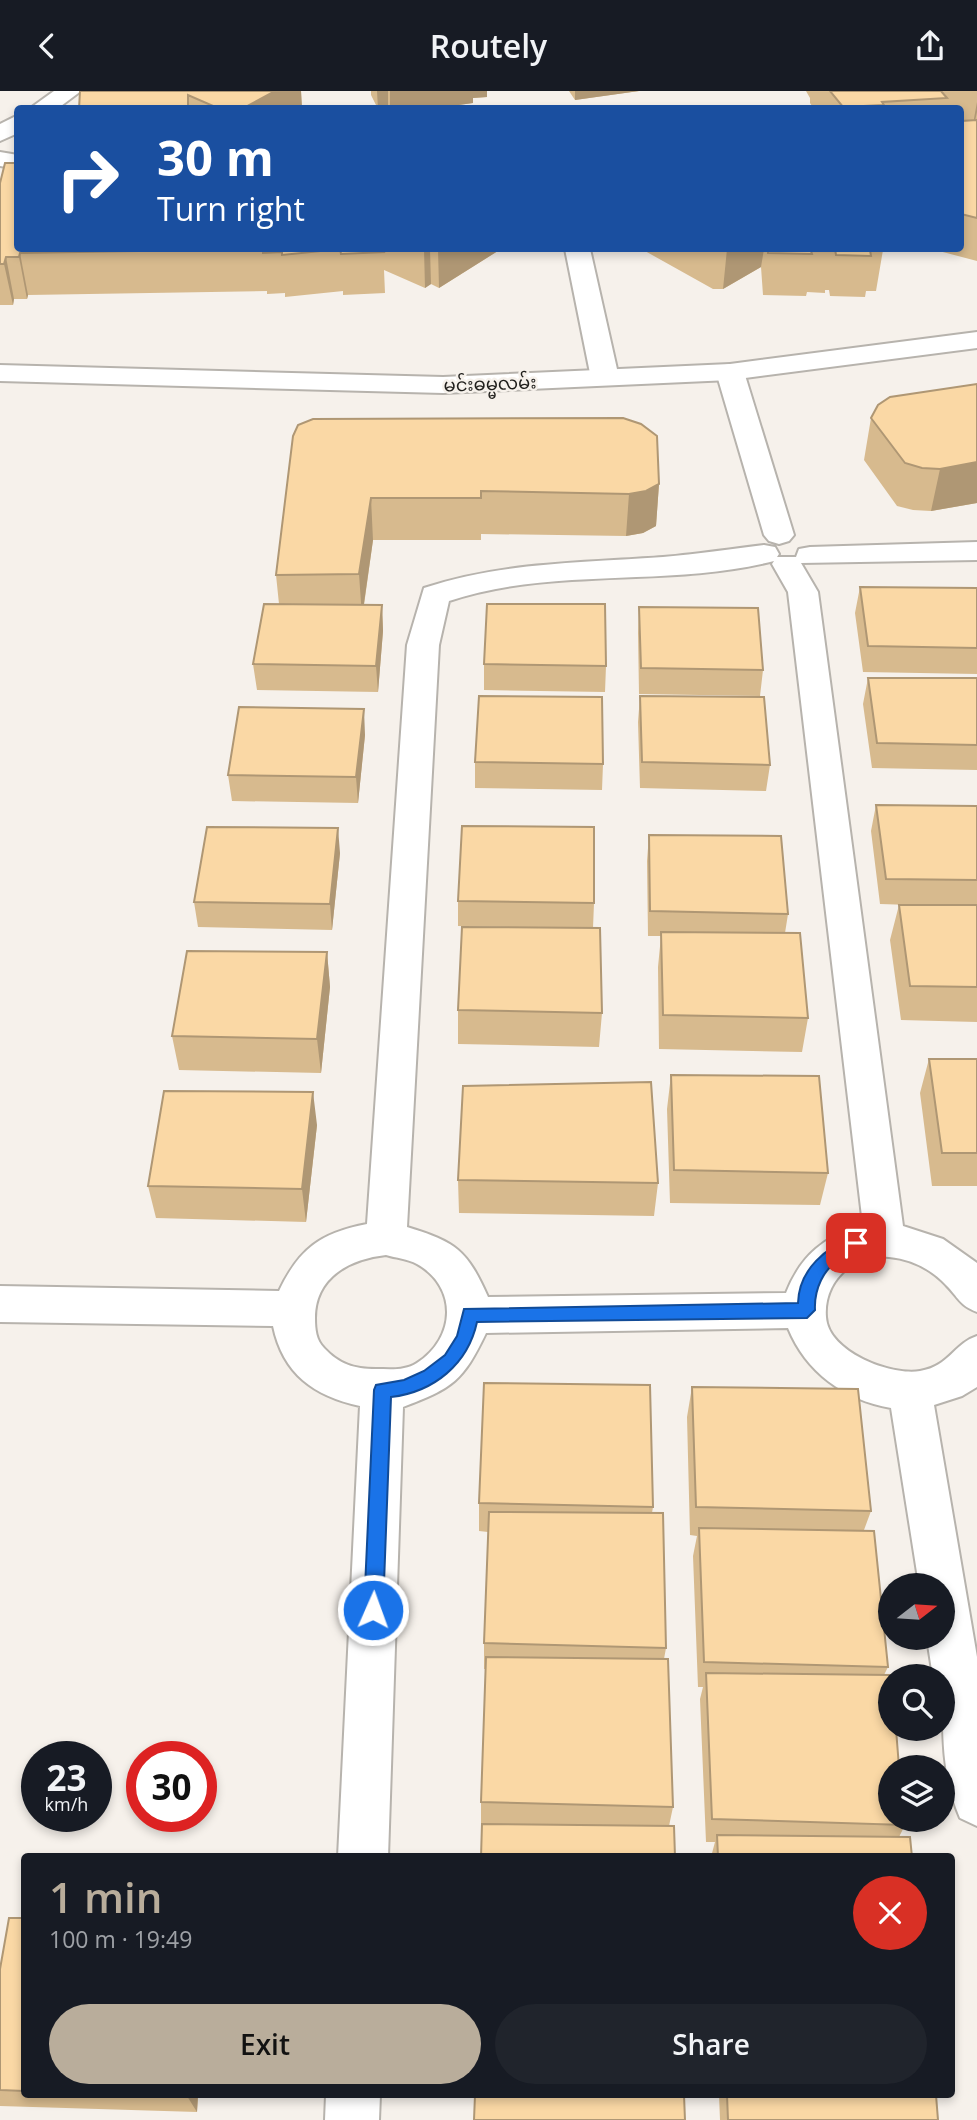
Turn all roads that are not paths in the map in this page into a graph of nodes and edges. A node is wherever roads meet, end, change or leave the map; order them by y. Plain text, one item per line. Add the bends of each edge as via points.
1 (70, 91) edge
2 (47, 105) edge
3 (578, 252) edge
4 (977, 340) edge
5 (730, 372) junction
6 (0, 373) edge
7 (606, 378) junction
8 (977, 551) edge
9 (785, 552) junction
10 (386, 1238) junction
11 (885, 1240) junction
12 (977, 1294) edge
13 (0, 1304) edge
14 (294, 1309) junction
15 (807, 1310) junction
16 (471, 1315) junction
17 (977, 1354) edge
18 (382, 1390) junction
19 (911, 1392) junction
20 (940, 1573) edge
21 (952, 1650) edge
22 (977, 1801) edge
23 (363, 1853) edge
24 (353, 2098) edge
25 (352, 2120) edge

1 - 2 street
3 - 7 street
4 - 5 street, မင်းဓမ္မလမ်း
5 - 7 street, မင်းဓမ္မလမ်း
5 - 9 street
6 - 7 street, မင်းဓမ္မလမ်း via 443,385
8 - 9 street
9 - 10 street via 666,566 511,575 473,580 435,595 423,645
9 - 11 street via 803,592
10 - 14 street via 356,1242 330,1254 308,1273
10 - 16 street via 413,1242 456,1270 467,1290
11 - 12 street via 913,1243 939,1254
11 - 15 street via 856,1243 832,1255 814,1275
13 - 14 street
14 - 18 street via 292,1324 300,1349 319,1371 345,1385
15 - 16 street
15 - 19 street via 808,1325 821,1351 843,1372 873,1387
16 - 18 street via 465,1338 451,1360 405,1388
17 - 19 street via 956,1378 933,1389
18 - 23 street
19 - 20 street
21 - 22 street
24 - 25 street

